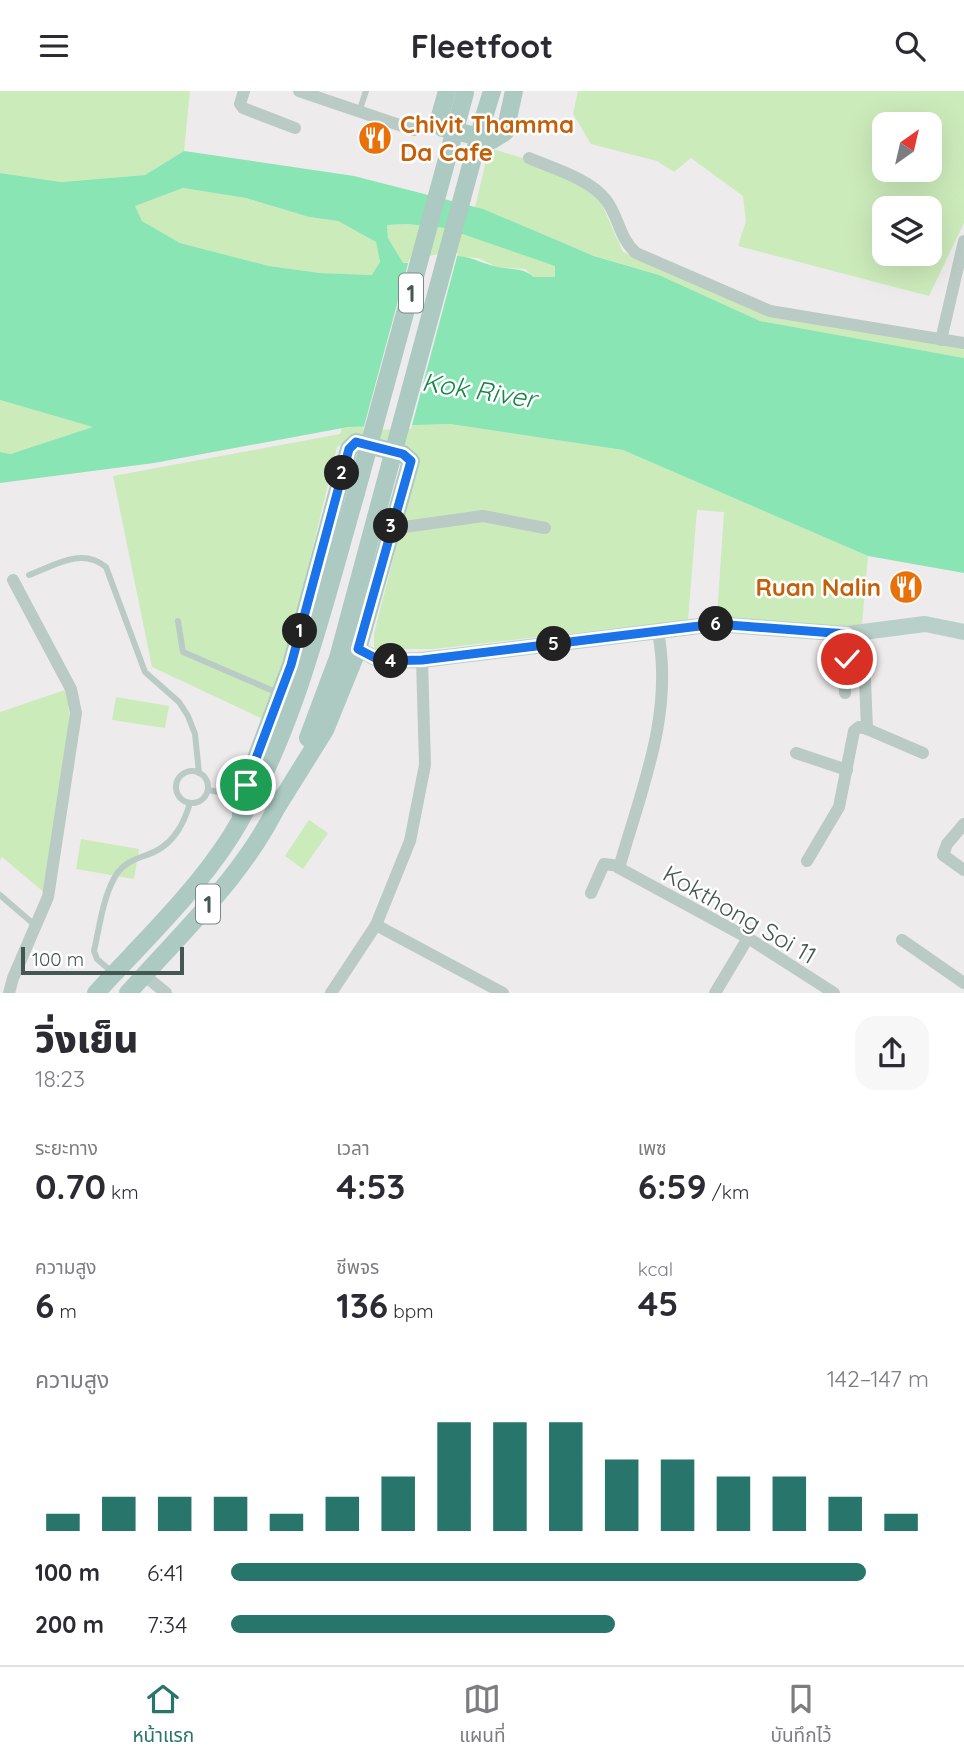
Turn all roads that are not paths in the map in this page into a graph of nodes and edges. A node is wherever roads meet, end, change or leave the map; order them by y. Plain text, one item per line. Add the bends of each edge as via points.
1 (244, 91) edge
2 (299, 91) edge
3 (366, 91) edge
4 (447, 91) edge
5 (492, 91) edge
6 (514, 91) edge
7 (465, 92) edge
8 (359, 112) junction
9 (295, 128) dead end
10 (414, 130) dead end
11 (529, 157) dead end
12 (964, 241) edge
13 (941, 340) junction
14 (964, 343) edge
15 (544, 528) dead end
16 (390, 529) junction
17 (29, 575) dead end
18 (13, 580) dead end
19 (178, 621) dead end
20 (658, 632) junction
21 (964, 632) edge
22 (855, 633) junction
23 (358, 649) junction
24 (422, 660) junction
25 (845, 693) dead end
26 (280, 694) junction
27 (867, 729) junction
28 (796, 753) dead end
29 (923, 753) dead end
30 (847, 770) junction
31 (199, 773) junction
32 (208, 790) junction
33 (244, 797) junction
34 (191, 803) junction
35 (277, 807) junction
36 (242, 815) junction
37 (964, 824) edge
38 (807, 862) dead end
39 (622, 869) junction
40 (964, 870) edge
41 (591, 893) dead end
42 (0, 895) edge
43 (376, 926) junction
44 (37, 927) junction
45 (748, 938) junction
46 (902, 940) dead end
47 (114, 974) junction
48 (144, 975) junction
49 (964, 983) edge
50 (9, 993) edge
51 (96, 993) edge
52 (128, 993) edge
53 (166, 993) edge
54 (331, 993) edge
55 (503, 993) edge
56 (715, 993) edge
57 (834, 993) edge

1 - 9 street via 243,107
2 - 8 street
3 - 8 lane
4 - 6 main road via 440,116 443,128 492,140 505,132
5 - 35 main road, 1, bridge via 338,658 315,724
7 - 36 main road, 1, bridge via 295,703
8 - 10 street
11 - 13 street via 596,191 606,201 626,244 676,271 770,311
12 - 13 street
13 - 14 street
15 - 16 street via 483,516
16 - 23 main road
16 - 26 main road via 411,461 403,454 356,442 349,449
17 - 31 lane via 84,555 106,567 145,672 188,716
18 - 44 street via 75,700 48,897
19 - 26 lane via 183,652
20 - 22 street via 716,624
20 - 24 street
20 - 39 street via 663,702
21 - 22 street via 925,624
22 - 25 street
22 - 27 street
23 - 24 street via 381,661
23 - 35 main road via 325,730
24 - 43 street via 425,765 410,841
26 - 33 main road
27 - 29 street
27 - 30 street via 853,731
28 - 30 street
30 - 38 street via 839,807
31 - 32 lane
31 - 34 lane via 185,773 177,783 181,798
32 - 33 lane
32 - 34 lane via 200,802
33 - 36 main road
34 - 47 lane via 171,839 132,859 119,870 108,890 94,951
35 - 48 main road, 1 via 242,862
36 - 47 main road, 1 via 212,863
37 - 40 street via 943,855
39 - 41 street via 604,865
39 - 45 street, Kokthong Soi 11
42 - 44 lane
43 - 54 street
43 - 55 street
44 - 50 street
45 - 56 street
45 - 57 street, Kokthong Soi 11
46 - 49 street
47 - 51 main road, 1
48 - 52 main road, 1
48 - 53 street

